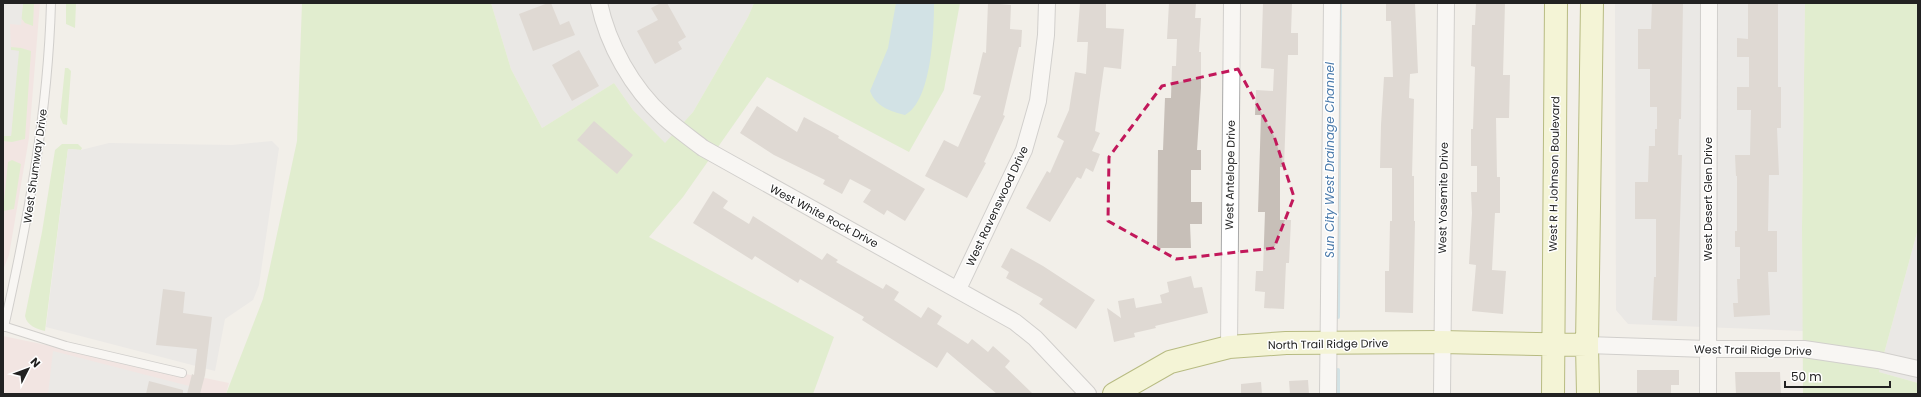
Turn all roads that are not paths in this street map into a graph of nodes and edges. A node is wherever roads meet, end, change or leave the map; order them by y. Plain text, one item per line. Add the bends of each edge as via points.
1 (51, 3) edge
2 (599, 3) edge
3 (1046, 3) edge
4 (1232, 3) edge
5 (1332, 3) edge
6 (1446, 3) edge
7 (1556, 3) edge
8 (1592, 3) edge
9 (1709, 3) edge
10 (958, 289) junction
11 (4, 326) edge
12 (1441, 342) junction
13 (1337, 343) junction
14 (1553, 345) junction
15 (1587, 345) junction
16 (1229, 347) junction
17 (1707, 349) junction
18 (1918, 369) edge
19 (182, 373) dead end
20 (1088, 394) edge
21 (1114, 394) edge
22 (1328, 394) edge
23 (1442, 394) edge
24 (1554, 394) edge
25 (1588, 394) edge
26 (1708, 394) edge

1 - 11 lane, West Shumway Drive via 50,42 38,155 26,226
2 - 10 street, West White Rock Drive via 608,35 625,69 663,116 703,148
3 - 10 street, West Ravenswood Drive via 1046,35 1038,101 1024,150
4 - 16 street, West Antelope Drive
5 - 13 street
6 - 12 street, West Yosemite Drive
7 - 14 main road, West R H Johnson Boulevard
8 - 15 main road
9 - 17 street, West Desert Glen Drive
10 - 20 street, West White Rock Drive via 1015,322 1035,338
11 - 19 lane via 66,346
12 - 13 main road, North Trail Ridge Drive
12 - 14 main road, North Trail Ridge Drive
12 - 23 street, West Yosemite Drive
13 - 16 main road, North Trail Ridge Drive
13 - 22 street
14 - 15 main road, North Trail Ridge Drive
14 - 24 main road, West R H Johnson Boulevard
15 - 17 street, West Trail Ridge Drive
15 - 25 main road
16 - 21 main road, North Trail Ridge Drive via 1170,362
17 - 18 street, West Trail Ridge Drive via 1804,349
17 - 26 street, West Desert Glen Drive

